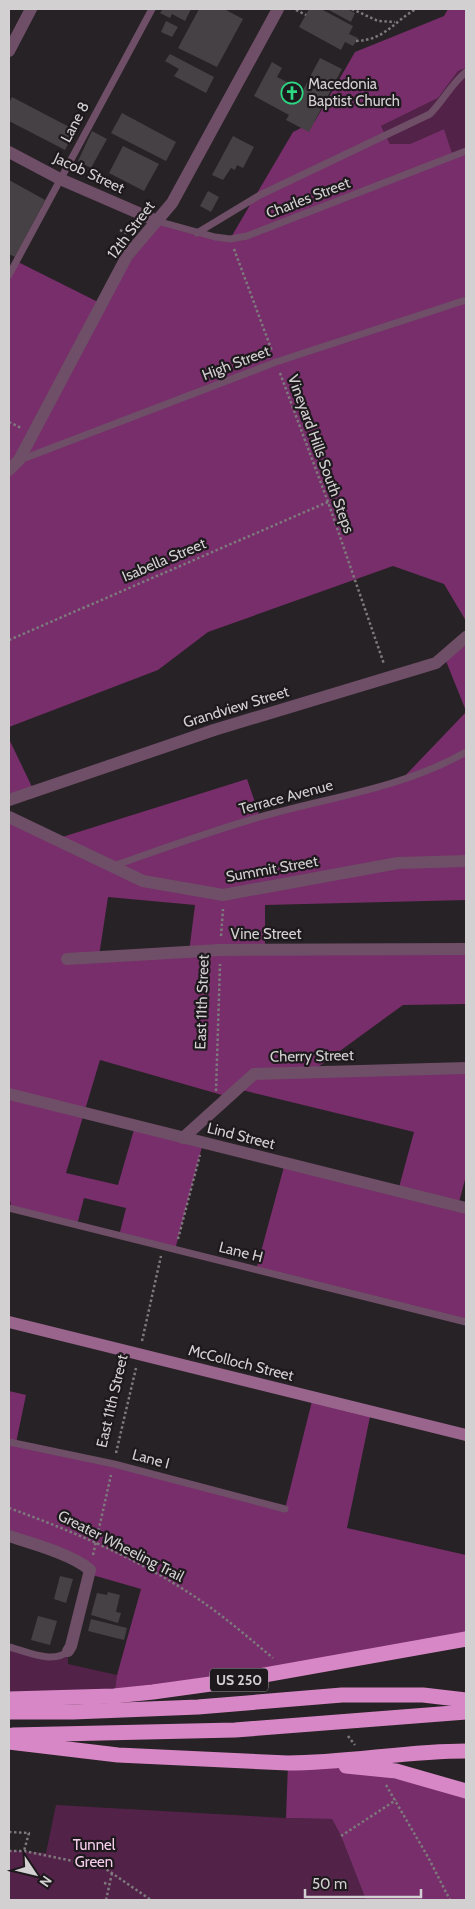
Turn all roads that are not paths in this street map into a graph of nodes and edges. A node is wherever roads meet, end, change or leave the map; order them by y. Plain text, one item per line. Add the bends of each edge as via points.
1 (31, 9) edge
2 (152, 9) edge
3 (278, 9) edge
4 (9, 51) edge
5 (466, 72) edge
6 (466, 151) edge
7 (9, 152) edge
8 (60, 179) junction
9 (157, 221) junction
10 (197, 233) junction
11 (9, 275) edge
12 (466, 300) edge
13 (19, 460) junction
14 (9, 470) edge
15 (466, 636) edge
16 (466, 752) edge
17 (9, 800) edge
18 (9, 817) edge
19 (466, 861) edge
20 (112, 866) junction
21 (466, 949) edge
22 (67, 958) dead end
23 (466, 1068) edge
24 (9, 1094) edge
25 (183, 1138) junction
26 (9, 1208) edge
27 (466, 1208) edge
28 (9, 1322) edge
29 (466, 1322) edge
30 (466, 1435) edge
31 (9, 1442) edge
32 (285, 1509) dead end
33 (9, 1536) edge
34 (466, 1639) edge
35 (9, 1647) edge
36 (68, 1651) joint
37 (9, 1700) edge
38 (466, 1700) edge
39 (9, 1712) edge
40 (466, 1712) edge
41 (9, 1735) edge
42 (9, 1742) edge
43 (466, 1751) edge
44 (312, 1763) junction
45 (466, 1791) edge

1 - 4 street
2 - 8 lane, Lane 8
3 - 9 street, 12th Street via 172,204
5 - 10 lane via 430,114 260,194
6 - 10 lane, Charles Street via 247,236 230,239
7 - 8 street, Jacob Street
8 - 9 street, Jacob Street
8 - 11 lane, Lane 8
9 - 10 lane, Charles Street
9 - 13 street, 12th Street via 128,256
12 - 13 lane, High Street via 276,362
13 - 14 street, 12th Street
15 - 17 street, Grandview Street via 436,663 214,730
16 - 20 lane, Terrace Avenue via 400,781 260,817
18 - 20 street, Summit Street
19 - 20 street, Summit Street via 398,863 224,895 143,881
21 - 22 street, Vine Street via 220,950
23 - 25 street, Cherry Street via 254,1074
24 - 25 street, Lind Street
25 - 27 street, Lind Street
26 - 29 lane, Lane H
28 - 30 street, McColloch Street
31 - 32 lane, Lane I via 114,1464
33 - 36 street via 90,1566
34 - 37 highway, US 250 via 152,1692
35 - 36 lane via 58,1658
38 - 39 highway via 423,1695 342,1695 198,1707
40 - 41 highway via 235,1730
42 - 44 highway via 118,1756
43 - 44 highway
44 - 45 highway via 396,1771

